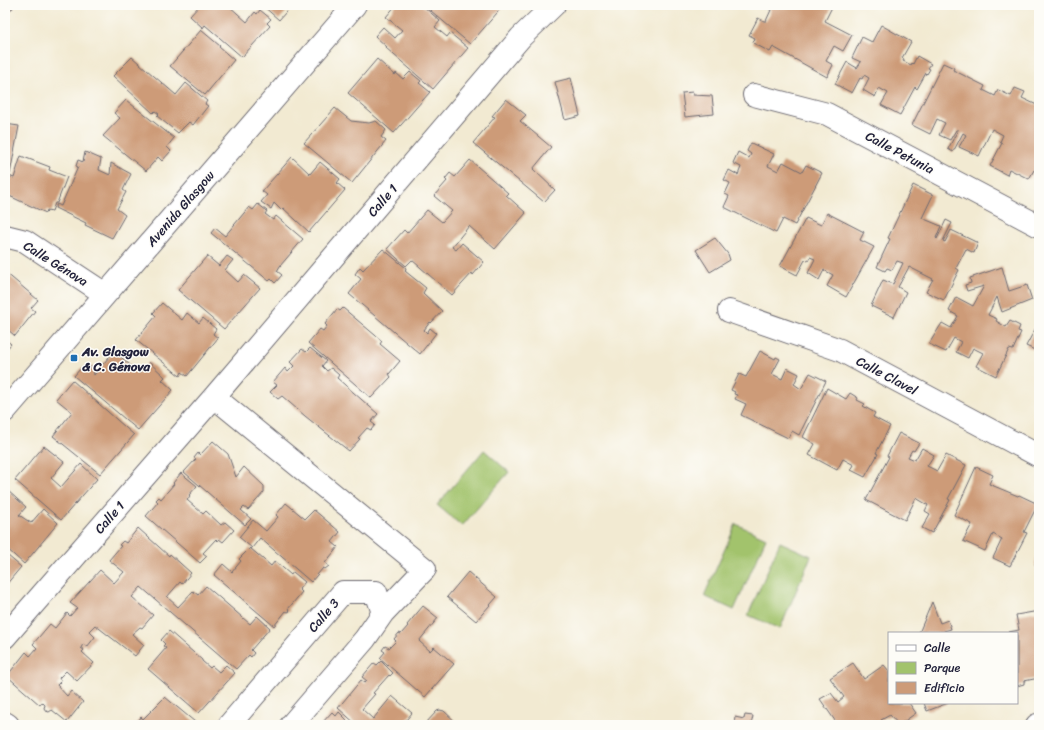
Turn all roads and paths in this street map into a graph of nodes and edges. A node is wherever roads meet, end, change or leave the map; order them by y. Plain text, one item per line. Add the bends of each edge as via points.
1 (355, 5) edge
2 (554, 5) edge
3 (754, 95) dead end
4 (1039, 226) edge
5 (5, 236) edge
6 (105, 294) junction
7 (729, 311) dead end
8 (214, 397) junction
9 (5, 411) edge
10 (1039, 456) edge
11 (383, 613) junction
12 (5, 637) edge
13 (5, 722) edge
14 (8, 725) edge
15 (228, 725) edge
16 (291, 725) edge

1 - 6 street, Avenida Glasgow
2 - 8 street, Calle 1 via 521,37
3 - 4 street, Calle Petunia via 827,114
5 - 6 street, Calle Génova via 26,242
6 - 9 street, Avenida Glasgow
7 - 10 street, Calle Clavel via 840,350
8 - 11 street via 425,569
8 - 12 street, Calle 1
11 - 15 street, Calle 3 via 376,592 343,592
11 - 16 street via 365,639
13 - 14 street

